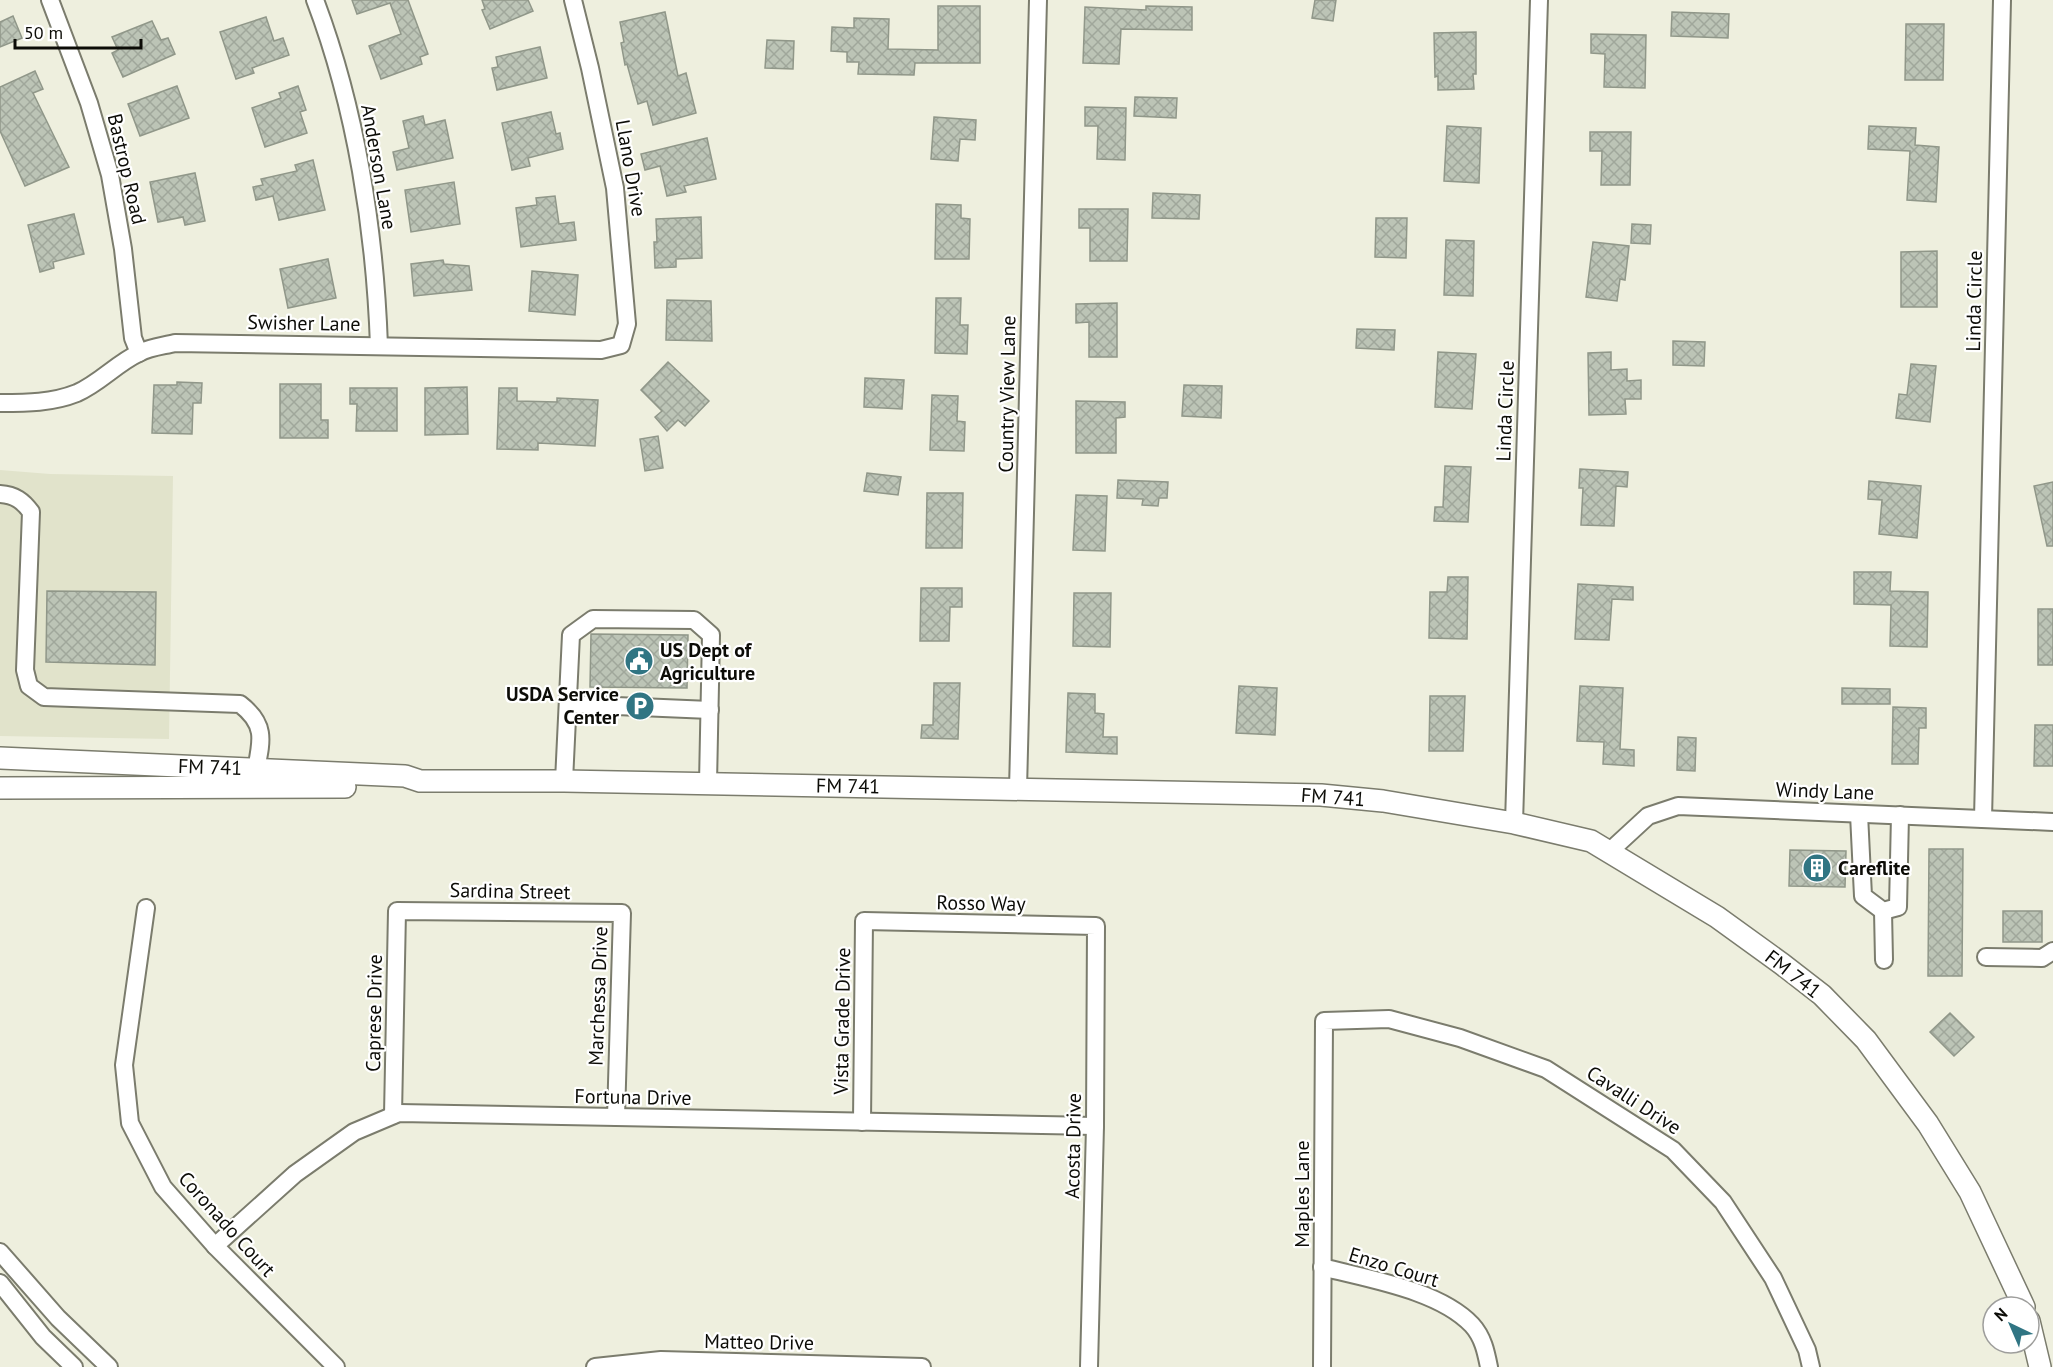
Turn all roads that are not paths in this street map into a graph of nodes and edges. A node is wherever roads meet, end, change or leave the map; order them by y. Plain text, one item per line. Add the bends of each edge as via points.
1 (50, 0) edge
2 (315, 0) edge
3 (573, 0) edge
4 (1038, 0) edge
5 (1539, 0) edge
6 (2001, 0) edge
7 (621, 345) joint
8 (379, 346) junction
9 (139, 353) junction
10 (0, 403) edge
11 (0, 494) edge
12 (569, 705) junction
13 (710, 710) junction
14 (0, 758) edge
15 (256, 770) junction
16 (420, 781) junction
17 (564, 781) junction
18 (708, 783) junction
19 (0, 788) edge
20 (1018, 789) junction
21 (1859, 814) junction
22 (1900, 815) junction
23 (1983, 819) junction
24 (2053, 822) edge
25 (1514, 823) junction
26 (1610, 851) junction
27 (146, 908) dead end
28 (397, 910) joint
29 (1883, 911) junction
30 (622, 913) joint
31 (864, 921) joint
32 (1096, 926) joint
33 (2053, 951) edge
34 (1986, 957) dead end
35 (1884, 960) dead end
36 (1324, 1022) joint
37 (393, 1115) junction
38 (616, 1118) junction
39 (862, 1122) junction
40 (1095, 1126) junction
41 (215, 1246) junction
42 (0, 1252) edge
43 (1323, 1267) junction
44 (0, 1283) edge
45 (2018, 1295) edge
46 (829, 1366) edge
47 (74, 1367) edge
48 (109, 1367) edge
49 (336, 1367) edge
50 (595, 1367) edge
51 (922, 1367) edge
52 (1089, 1367) edge
53 (1322, 1367) edge
54 (1489, 1367) edge
55 (1811, 1367) edge

1 - 9 street, Bastrop Road via 89,103 107,165 123,249 132,330
2 - 8 street, Anderson Lane via 346,103 366,207
3 - 7 street, Llano Drive via 615,188 627,324
4 - 20 street, Country View Lane
5 - 25 street, Linda Circle
6 - 23 street, Linda Circle
7 - 8 street, Swisher Lane via 601,350
8 - 9 street, Swisher Lane via 201,342 175,343
9 - 10 street, Swisher Lane via 79,392 38,403
11 - 15 street via 23,501 31,513 25,670 29,686 45,697 240,704 252,713 261,728
12 - 13 street
12 - 13 street via 571,635 593,620 694,620 711,635
12 - 17 street
13 - 18 street
14 - 15 main road, FM 741 / FM 741
15 - 16 main road, FM 741 / FM 741 via 405,776
16 - 17 main road, FM 741 / FM 741
16 - 19 main road, FM 741 / FM 741 via 406,786
17 - 18 main road, FM 741 / FM 741
18 - 20 main road, FM 741 / FM 741
20 - 25 main road, FM 741 / FM 741 via 1321,795
21 - 22 street, Windy Lane
21 - 26 street, Windy Lane via 1678,806 1648,816
21 - 29 street via 1863,896
22 - 23 street, Windy Lane
22 - 29 street via 1898,907
23 - 24 street, Windy Lane
25 - 26 main road, FM 741 / FM 741 via 1591,841
26 - 45 main road, FM 741 / FM 741 via 1717,917 1782,964 1822,995 1866,1040 1928,1124 1970,1192
27 - 41 street, Coronado Court via 124,1065 130,1123 163,1187
28 - 30 street, Sardina Street
28 - 37 street, Caprese Drive
29 - 35 street
30 - 38 street, Marchessa Drive
31 - 32 street, Rosso Way
31 - 39 street, Vista Grade Drive
32 - 40 street, Acosta Drive
33 - 34 street via 2042,958
36 - 43 street, Maples Lane
36 - 55 street, Cavalli Drive via 1389,1019 1461,1038 1546,1069 1673,1150 1722,1202 1773,1278
37 - 38 street, Fortuna Drive
37 - 41 street, Fortuna Drive via 354,1132 305,1167
38 - 39 street, Fortuna Drive
39 - 40 street, Fortuna Drive
40 - 52 street, Acosta Drive
41 - 49 street, Coronado Court
42 - 48 street via 58,1318
43 - 53 street, Maples Lane
43 - 54 street, Enzo Court via 1421,1293 1453,1308 1473,1326 1485,1347
44 - 47 street via 43,1337
46 - 50 street, Matteo Drive via 661,1360
46 - 51 street, Matteo Drive

